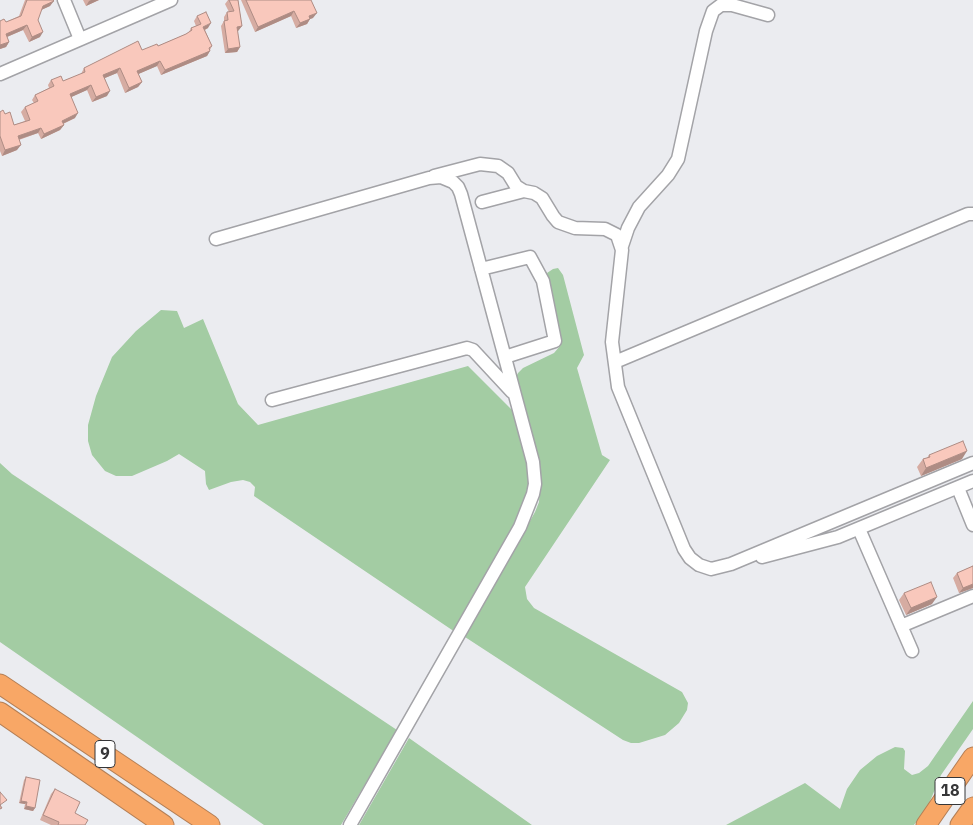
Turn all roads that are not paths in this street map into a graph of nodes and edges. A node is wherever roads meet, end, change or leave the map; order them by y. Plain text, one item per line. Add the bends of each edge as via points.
1 (64, 0) edge
2 (170, 0) edge
3 (768, 15) dead end
4 (80, 39) junction
5 (0, 74) edge
6 (429, 178) junction
7 (524, 191) junction
8 (482, 202) dead end
9 (973, 214) edge
10 (216, 239) dead end
11 (622, 246) junction
12 (481, 269) junction
13 (505, 357) junction
14 (615, 362) junction
15 (514, 394) junction
16 (272, 400) dead end
17 (973, 462) edge
18 (973, 481) edge
19 (958, 488) junction
20 (973, 524) edge
21 (859, 530) junction
22 (739, 560) junction
23 (973, 596) edge
24 (902, 626) junction
25 (912, 651) dead end
26 (0, 684) edge
27 (0, 712) edge
28 (973, 757) edge
29 (973, 807) edge
30 (164, 825) edge
31 (210, 825) edge
32 (350, 825) edge
33 (926, 825) edge
34 (960, 825) edge

1 - 4 street
2 - 4 street
3 - 11 street via 732,5 721,5 713,11 678,159 639,207
4 - 5 street
6 - 7 street via 486,164 503,169
6 - 10 street
6 - 12 street via 441,177 458,187
7 - 8 street
7 - 11 street via 542,198 558,222 575,228 608,230 616,235
9 - 14 street
11 - 14 street via 612,342
12 - 13 street
12 - 13 street via 530,257 543,281 555,342
13 - 15 street
14 - 22 street via 618,387 686,554 694,562 711,569
15 - 16 street via 473,350 467,348
15 - 32 street via 534,462 535,484 528,510
17 - 22 street
18 - 19 street
19 - 20 street
19 - 21 street
21 - 22 street via 788,551
21 - 24 street
23 - 24 street
24 - 25 street
26 - 31 highway, 9
27 - 30 highway, 9
28 - 33 highway, 18
29 - 34 highway, 18

